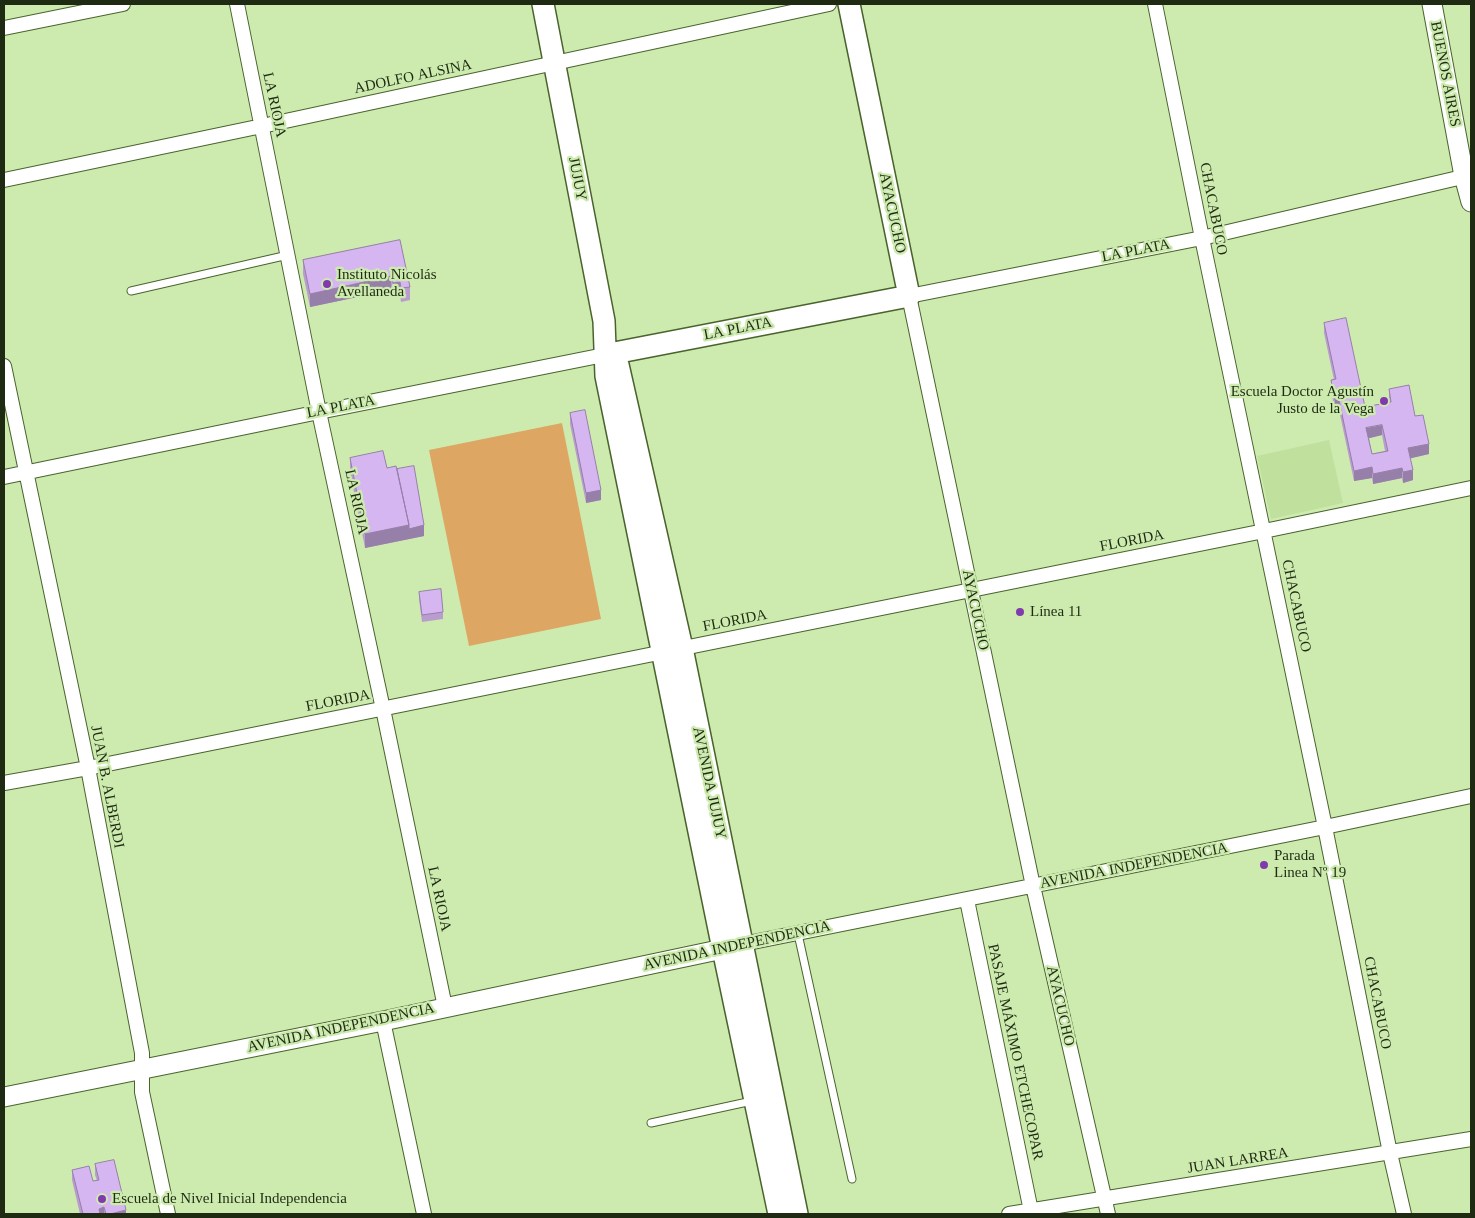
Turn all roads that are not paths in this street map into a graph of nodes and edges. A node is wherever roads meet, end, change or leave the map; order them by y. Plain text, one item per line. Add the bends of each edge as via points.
1 (123, 4) edge
2 (237, 4) edge
3 (543, 4) edge
4 (829, 4) edge
5 (849, 4) edge
6 (1155, 4) edge
7 (1432, 4) edge
8 (4, 28) edge
9 (555, 63) junction
10 (262, 126) junction
11 (1467, 175) edge
12 (4, 180) edge
13 (1471, 202) edge
14 (1202, 238) junction
15 (288, 255) junction
16 (131, 291) dead end
17 (909, 296) junction
18 (610, 354) junction
19 (4, 366) edge
20 (320, 412) junction
21 (25, 472) junction
22 (4, 477) edge
23 (1471, 488) edge
24 (1264, 531) junction
25 (971, 590) junction
26 (672, 650) junction
27 (383, 708) junction
28 (88, 768) junction
29 (4, 783) edge
30 (1471, 796) edge
31 (1325, 827) junction
32 (1033, 886) junction
33 (967, 900) junction
34 (798, 934) junction
35 (733, 947) junction
36 (445, 1007) junction
37 (383, 1020) junction
38 (142, 1068) junction
39 (4, 1096) edge
40 (755, 1101) junction
41 (652, 1123) dead end
42 (1471, 1139) edge
43 (1390, 1153) junction
44 (852, 1179) dead end
45 (1105, 1198) junction
46 (1031, 1211) junction
47 (168, 1214) edge
48 (424, 1214) edge
49 (779, 1214) edge
50 (797, 1214) edge
51 (1009, 1214) edge
52 (1108, 1214) edge
53 (1404, 1214) edge

1 - 8 street
2 - 10 street, LA RIOJA
3 - 9 main road, JUJUY
4 - 9 street, ADOLFO ALSINA
5 - 17 main road, AYACUCHO
6 - 14 street, CHACABUCO
7 - 11 main road, BUENOS AIRES
9 - 10 street, ADOLFO ALSINA
9 - 18 main road, JUJUY
10 - 12 street, ADOLFO ALSINA
10 - 15 street, LA RIOJA
11 - 13 main road, BUENOS AIRES
11 - 14 street, LA PLATA
14 - 17 street, LA PLATA
14 - 24 street, CHACABUCO
15 - 16 lane
15 - 20 street, LA RIOJA
17 - 18 main road, LA PLATA
17 - 25 street, AYACUCHO
18 - 20 street, LA PLATA
18 - 26 main road, AVENIDA JUJUY
19 - 21 street, JUAN B. ALBERDI
20 - 21 street, LA PLATA
20 - 27 street, LA RIOJA
21 - 22 street, LA PLATA
21 - 28 street, JUAN B. ALBERDI
23 - 24 street, FLORIDA
24 - 25 street, FLORIDA
24 - 31 street, CHACABUCO
25 - 26 street, FLORIDA
25 - 32 street, AYACUCHO
26 - 27 street, FLORIDA
26 - 35 main road, AVENIDA JUJUY
27 - 28 street, FLORIDA
27 - 36 street, LA RIOJA
28 - 29 street, FLORIDA
28 - 38 street, JUAN B. ALBERDI via 142,1053
30 - 31 street, AVENIDA INDEPENDENCIA
31 - 32 street, AVENIDA INDEPENDENCIA
31 - 43 street, CHACABUCO
32 - 33 street, AVENIDA INDEPENDENCIA
32 - 45 street, AYACUCHO
33 - 34 street, AVENIDA INDEPENDENCIA
33 - 46 street, PASAJE MÁXIMO ETCHECOPAR
34 - 35 street, AVENIDA INDEPENDENCIA
34 - 44 lane
35 - 36 main road, AVENIDA INDEPENDENCIA
35 - 40 main road, AVENIDA JUJUY
35 - 50 main road, AVENIDA JUJUY
36 - 37 main road, AVENIDA INDEPENDENCIA
37 - 38 main road, AVENIDA INDEPENDENCIA
37 - 48 street
38 - 39 main road, AVENIDA INDEPENDENCIA
38 - 47 street, JUAN B. ALBERDI via 142,1092
40 - 41 lane
40 - 49 main road, AVENIDA JUJUY
42 - 43 street, JUAN LARREA
43 - 45 street, JUAN LARREA
43 - 53 street, CHACABUCO
45 - 46 street, JUAN LARREA
45 - 52 street, AYACUCHO
46 - 51 street, JUAN LARREA

